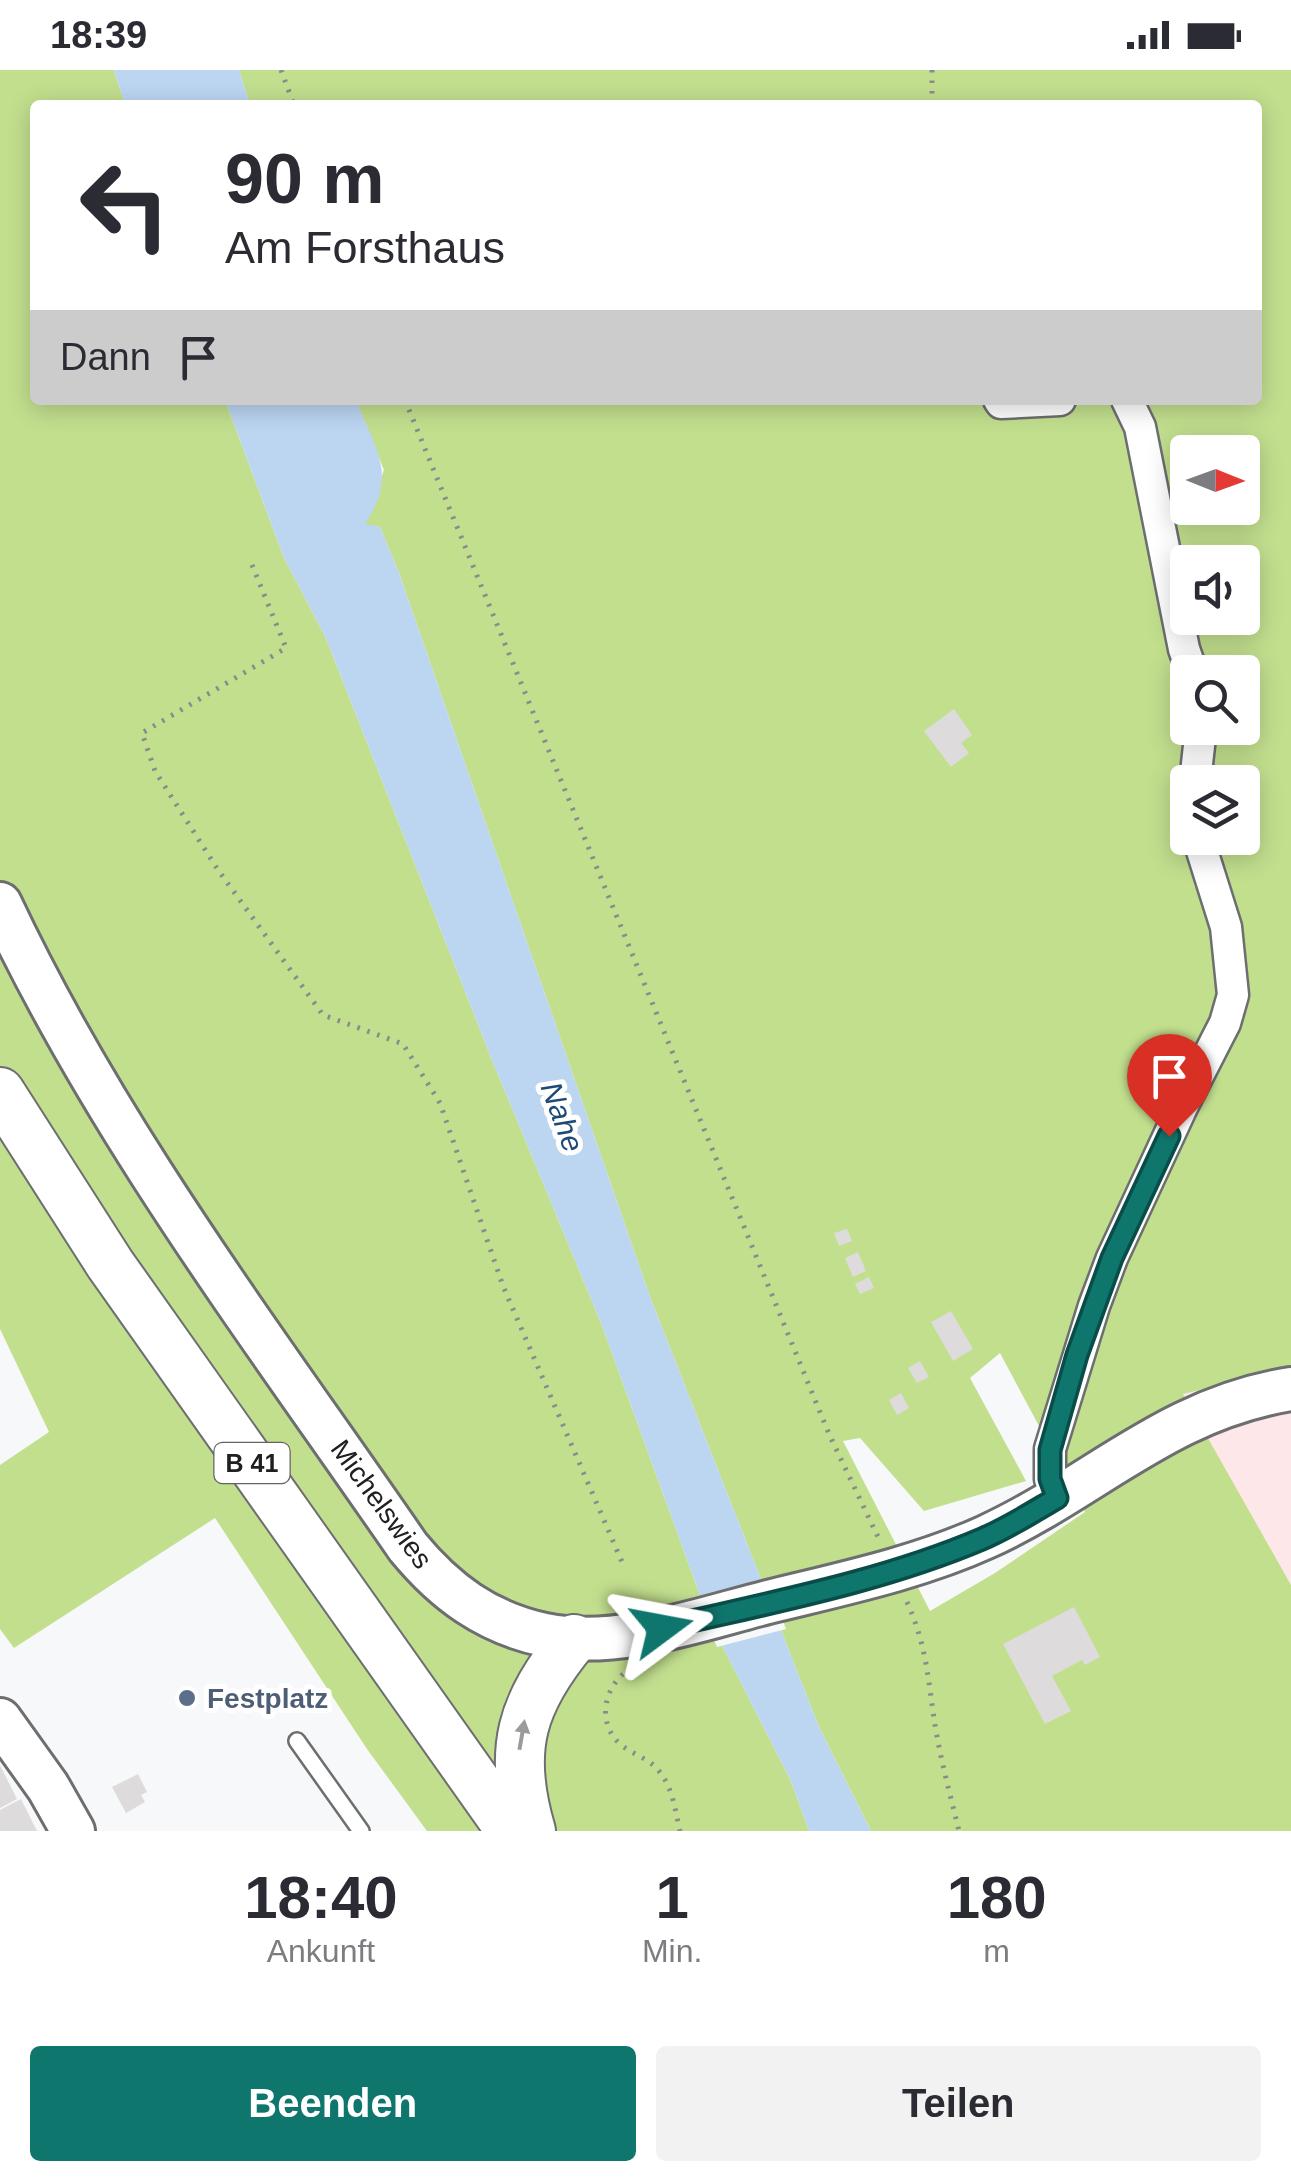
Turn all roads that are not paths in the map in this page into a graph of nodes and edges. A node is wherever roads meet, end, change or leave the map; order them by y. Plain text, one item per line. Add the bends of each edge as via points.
1 (1129, 405) edge
2 (1186, 655) edge
3 (1203, 855) edge
4 (0, 904) edge
5 (0, 1092) edge
6 (1291, 1389) edge
7 (1057, 1498) junction
8 (574, 1639) junction
9 (0, 1720) edge
10 (296, 1741) dead end
11 (73, 1831) edge
12 (362, 1831) edge
13 (511, 1831) edge
14 (532, 1831) edge

1 - 2 street via 1140,427
3 - 7 street via 1226,926 1233,995 1094,1306 1050,1450
4 - 8 street, Michelswies via 120,1123 408,1547 479,1612
5 - 13 main road, B 41 via 110,1264
6 - 7 street, Michelswies via 1186,1419
7 - 8 street, Michelswies via 984,1538 630,1652
14 -> 8 main road via 520,1785 520,1737 533,1696
9 - 11 street
10 - 12 lane

